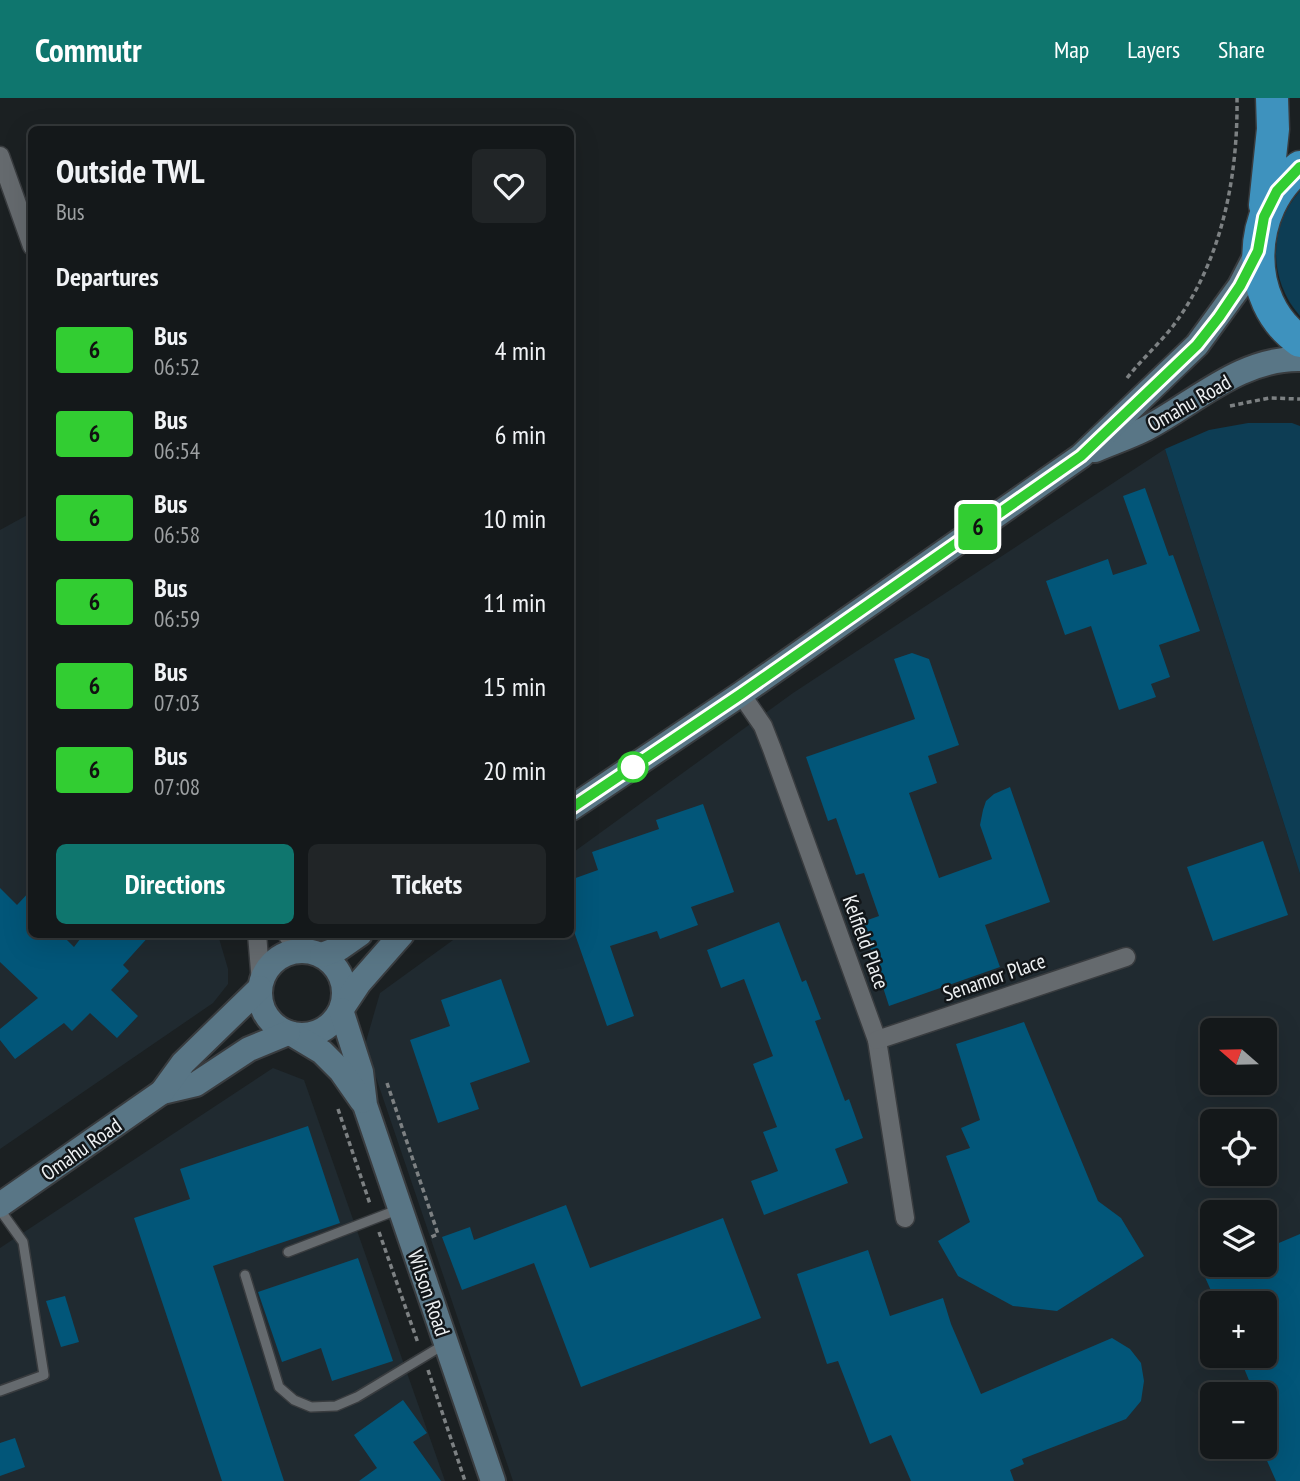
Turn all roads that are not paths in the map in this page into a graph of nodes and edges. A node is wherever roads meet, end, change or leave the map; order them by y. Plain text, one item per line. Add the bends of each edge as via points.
1 (1272, 98) edge
2 (0, 156) edge
3 (1300, 167) edge
4 (1264, 217) junction
5 (28, 235) edge
6 (1258, 251) junction
7 (1300, 341) edge
8 (1300, 359) edge
9 (1081, 456) junction
10 (741, 694) junction
11 (574, 806) edge
12 (257, 938) edge
13 (354, 938) edge
14 (398, 938) edge
15 (302, 947) edge
16 (1126, 957) dead end
17 (260, 986) junction
18 (341, 1009) junction
19 (290, 1034) junction
20 (877, 1040) junction
21 (162, 1092) junction
22 (365, 1105) junction
23 (0, 1207) edge
24 (400, 1209) junction
25 (905, 1218) dead end
26 (288, 1252) dead end
27 (245, 1275) dead end
28 (446, 1343) junction
29 (0, 1391) edge
30 (493, 1481) edge

1 - 4 highway via 1271,169
2 - 5 street
3 - 4 highway via 1277,191
4 - 6 highway
6 - 7 highway via 1269,303
6 - 9 main road, Omahu Road via 1240,286 1197,345
8 - 9 main road, Omahu Road via 1242,372 1144,429
9 - 10 main road, Omahu Road
10 - 11 main road, Omahu Road
10 - 20 street, Kelfield Place via 763,726
12 - 17 street
13 - 15 main road via 340,948
14 - 18 main road
15 - 17 main road via 274,961
15 - 18 main road via 332,963 344,984
16 - 20 street, Senamor Place
17 - 19 main road via 266,1016
17 - 21 main road, Omahu Road via 183,1063
18 - 19 main road via 316,1033
18 - 22 main road, Wilson Road via 361,1072
19 - 21 main road, Omahu Road via 249,1049 196,1084
19 - 22 main road, Wilson Road via 322,1052
20 - 25 street, Kelfield Place
21 - 23 main road, Omahu Road
22 - 24 main road, Wilson Road
23 - 29 lane via 23,1242 44,1375
24 - 26 lane
24 - 28 main road, Wilson Road
27 - 28 lane via 279,1387 311,1407 336,1406 357,1397
28 - 30 main road, Wilson Road

